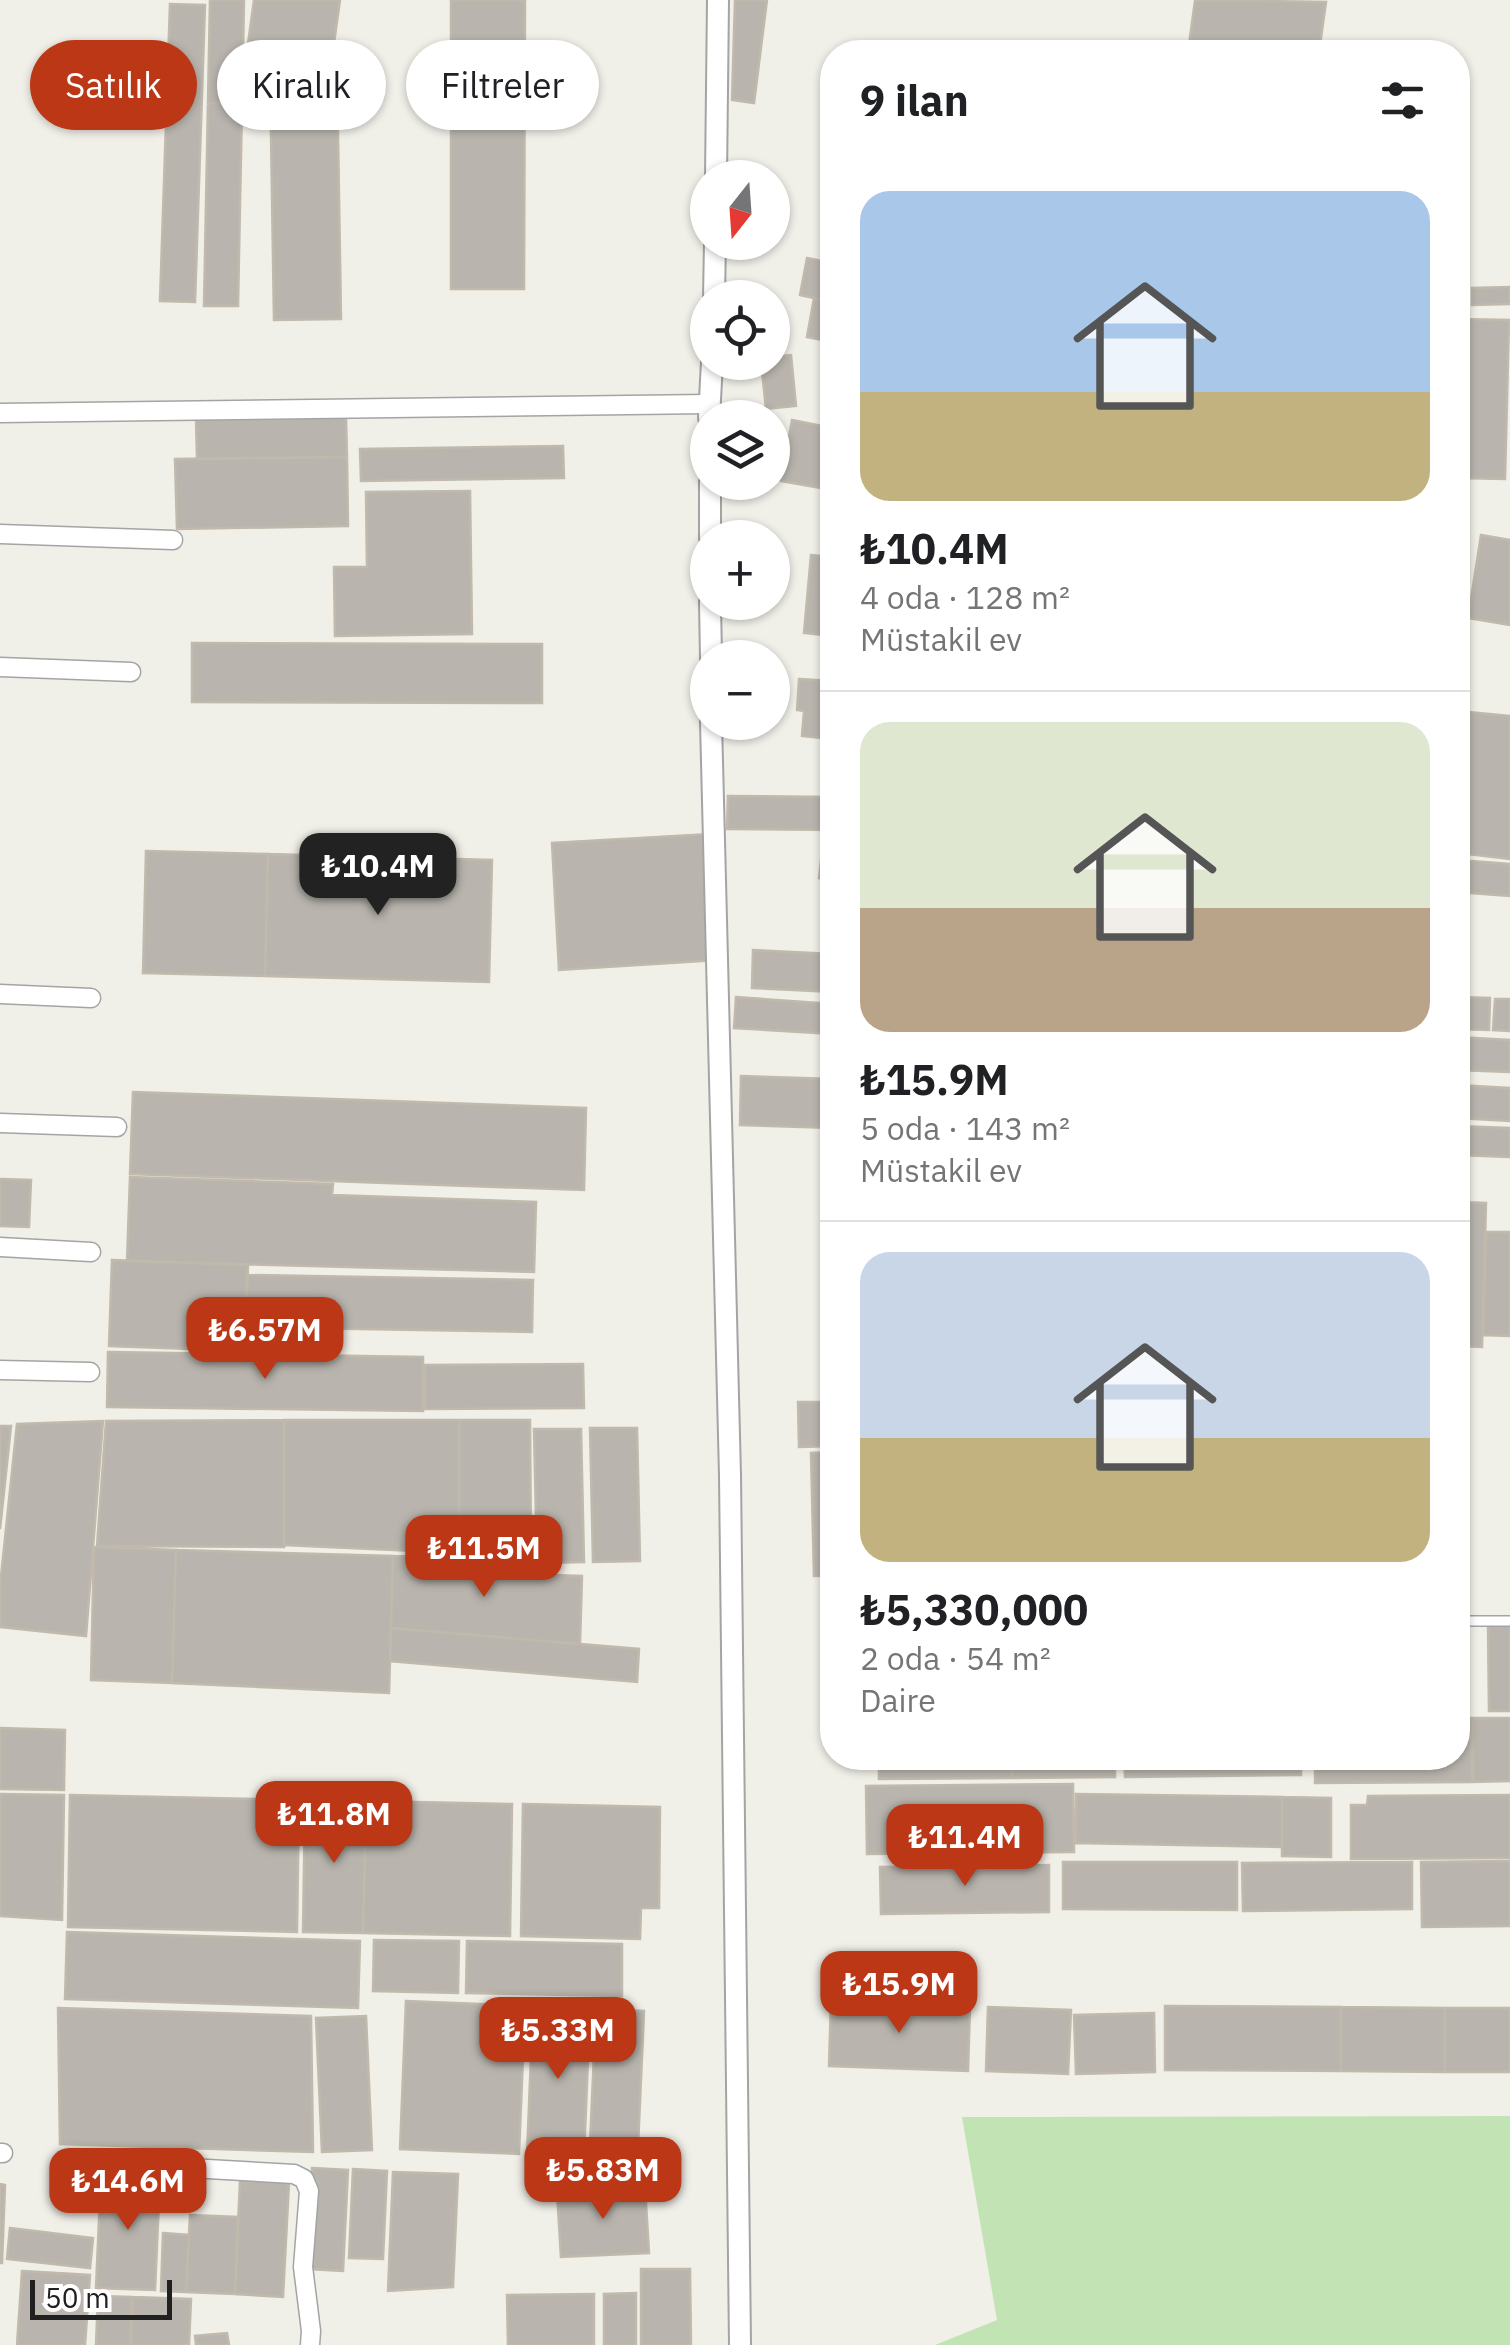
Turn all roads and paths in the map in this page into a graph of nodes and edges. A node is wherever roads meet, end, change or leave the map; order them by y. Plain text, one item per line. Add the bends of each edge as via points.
1 (718, 0) edge
2 (716, 160) edge
3 (690, 411) edge
4 (0, 413) edge
5 (0, 534) edge
6 (173, 540) dead end
7 (0, 666) edge
8 (130, 672) dead end
9 (711, 740) edge
10 (0, 994) edge
11 (91, 998) dead end
12 (0, 1123) edge
13 (118, 1127) dead end
14 (0, 1248) edge
15 (91, 1252) dead end
16 (0, 1370) edge
17 (90, 1372) dead end
18 (1470, 1621) edge
19 (1510, 1621) edge
20 (190, 2168) dead end
21 (310, 2345) edge
22 (740, 2345) edge

1 - 2 street
3 - 4 street
5 - 6 street
7 - 8 street
9 - 22 street via 730,1476
10 - 11 street
12 - 13 street
14 - 15 street
16 - 17 street
18 - 19 lane
20 - 21 street via 304,2179

